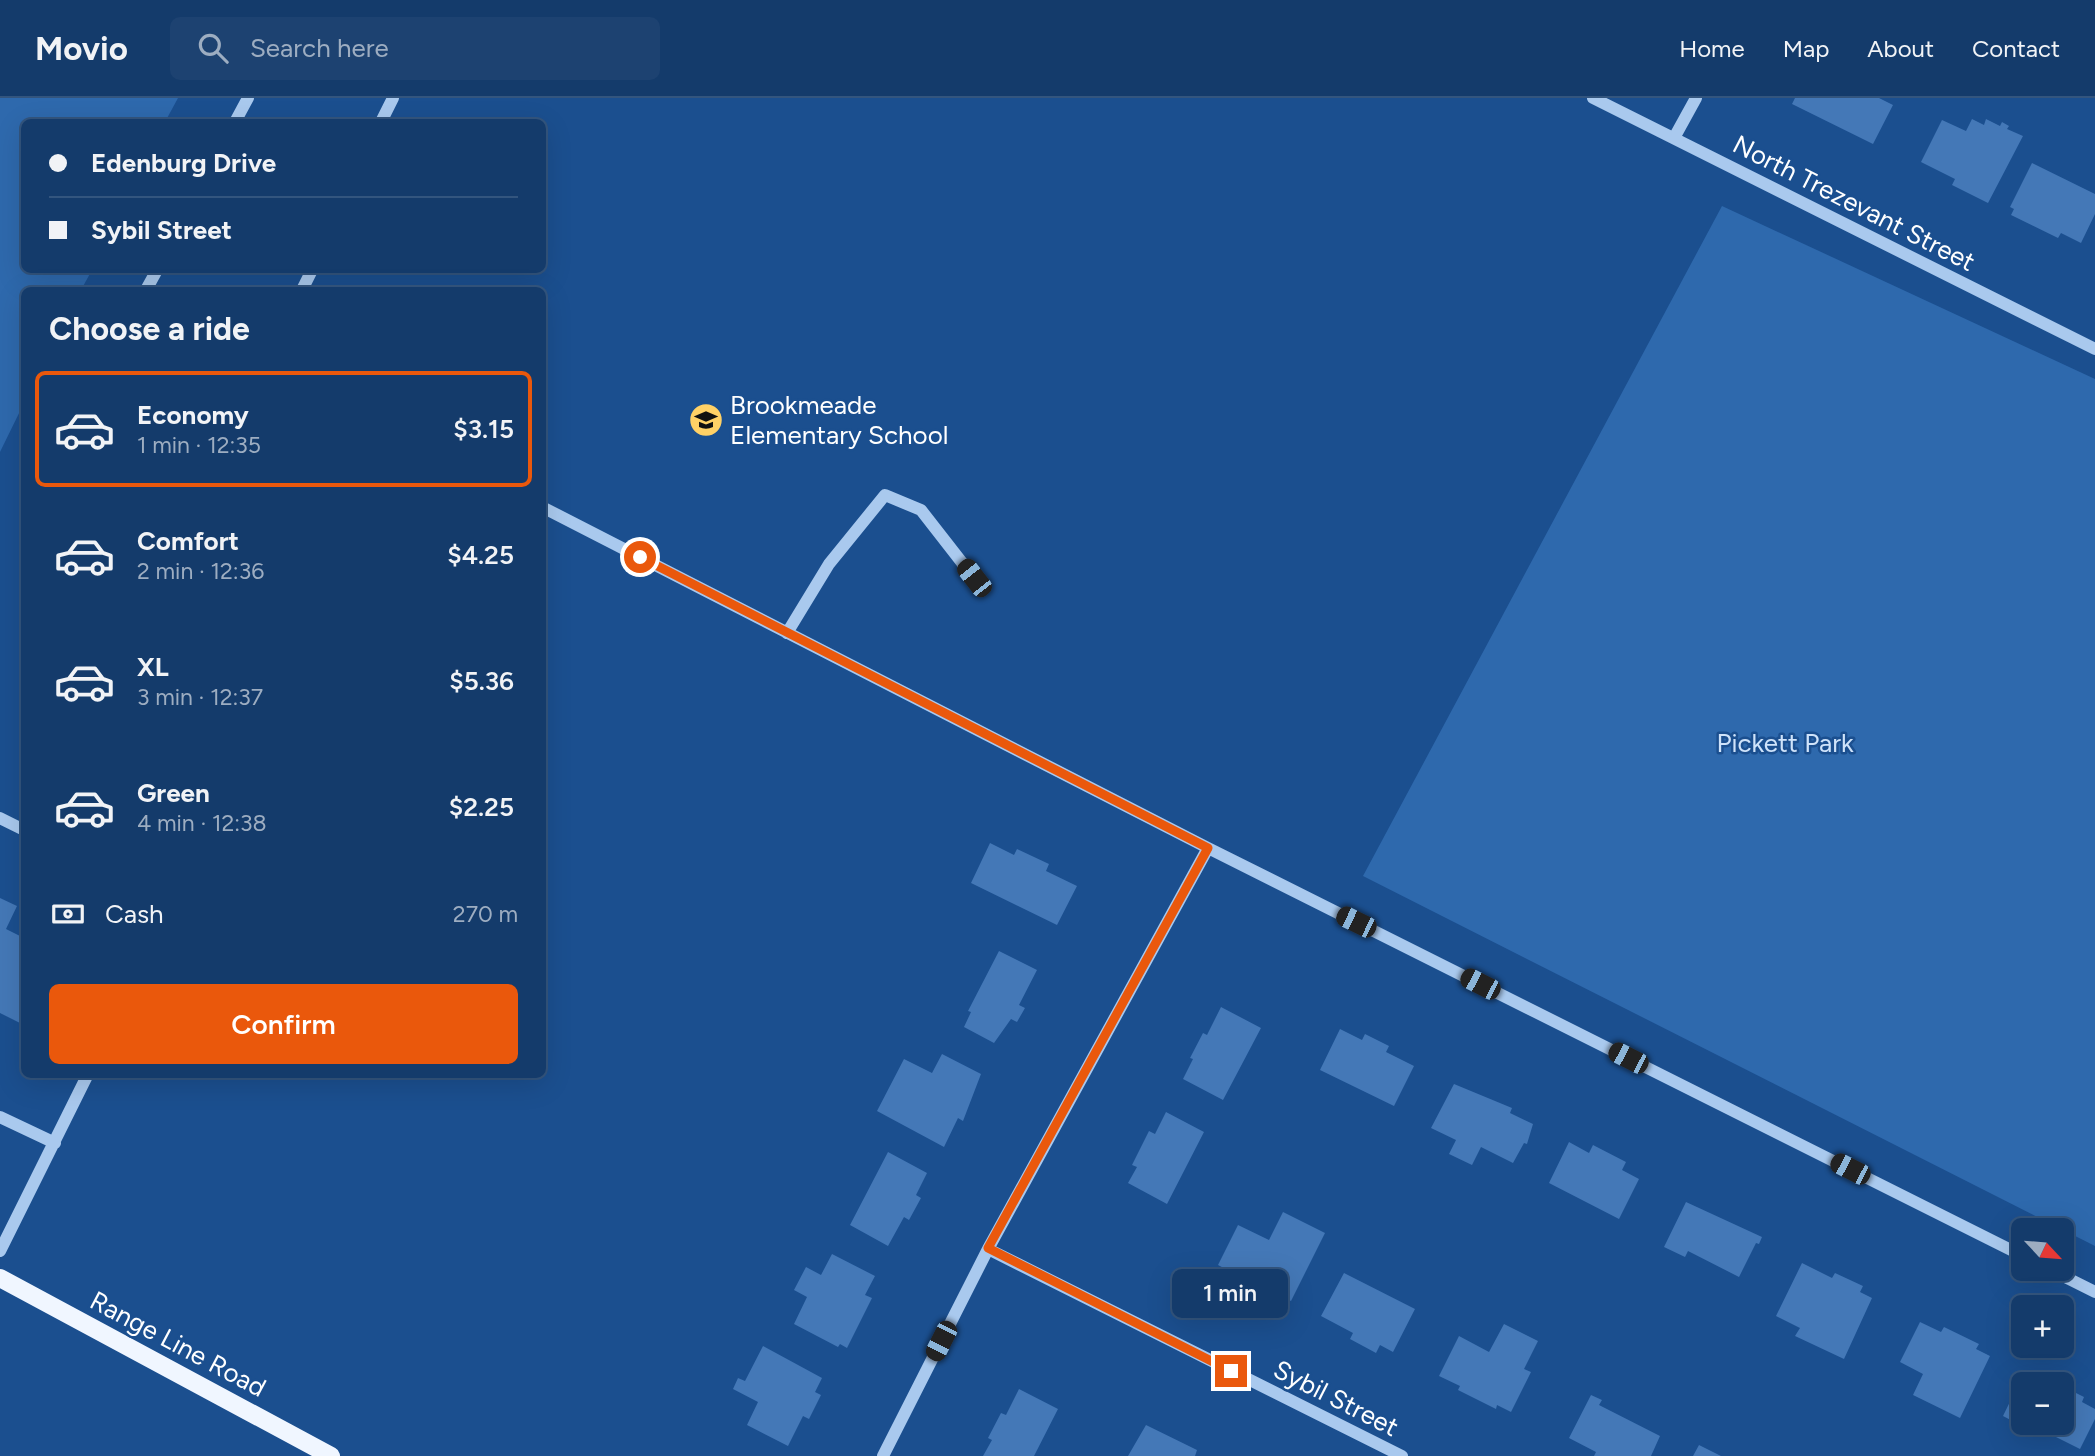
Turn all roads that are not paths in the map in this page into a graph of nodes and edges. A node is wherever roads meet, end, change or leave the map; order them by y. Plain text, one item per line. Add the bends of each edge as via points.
1 (248, 98) edge
2 (393, 98) edge
3 (1593, 98) edge
4 (1696, 98) edge
5 (237, 119) edge
6 (382, 119) edge
7 (1674, 138) junction
8 (2095, 349) edge
9 (546, 509) edge
10 (974, 578) dead end
11 (787, 633) junction
12 (0, 818) edge
13 (21, 828) edge
14 (1208, 848) junction
15 (86, 1078) edge
16 (0, 1117) edge
17 (55, 1143) junction
18 (988, 1248) junction
19 (2011, 1250) edge
20 (0, 1251) edge
21 (0, 1278) edge
22 (2073, 1281) edge
23 (2095, 1292) edge
24 (331, 1456) edge
25 (883, 1456) edge
26 (1402, 1456) edge

1 - 5 street
2 - 6 street
3 - 7 street, North Trezevant Street
4 - 7 street
7 - 8 street, North Trezevant Street
9 - 11 street
10 - 11 street via 921,510 885,495 829,564
11 - 14 street
12 - 13 street
14 - 18 street
14 - 19 street
15 - 17 street
16 - 17 street
17 - 20 street
18 - 25 street
18 - 26 street, Sybil Street
21 - 24 main road, Range Line Road
22 - 23 street

